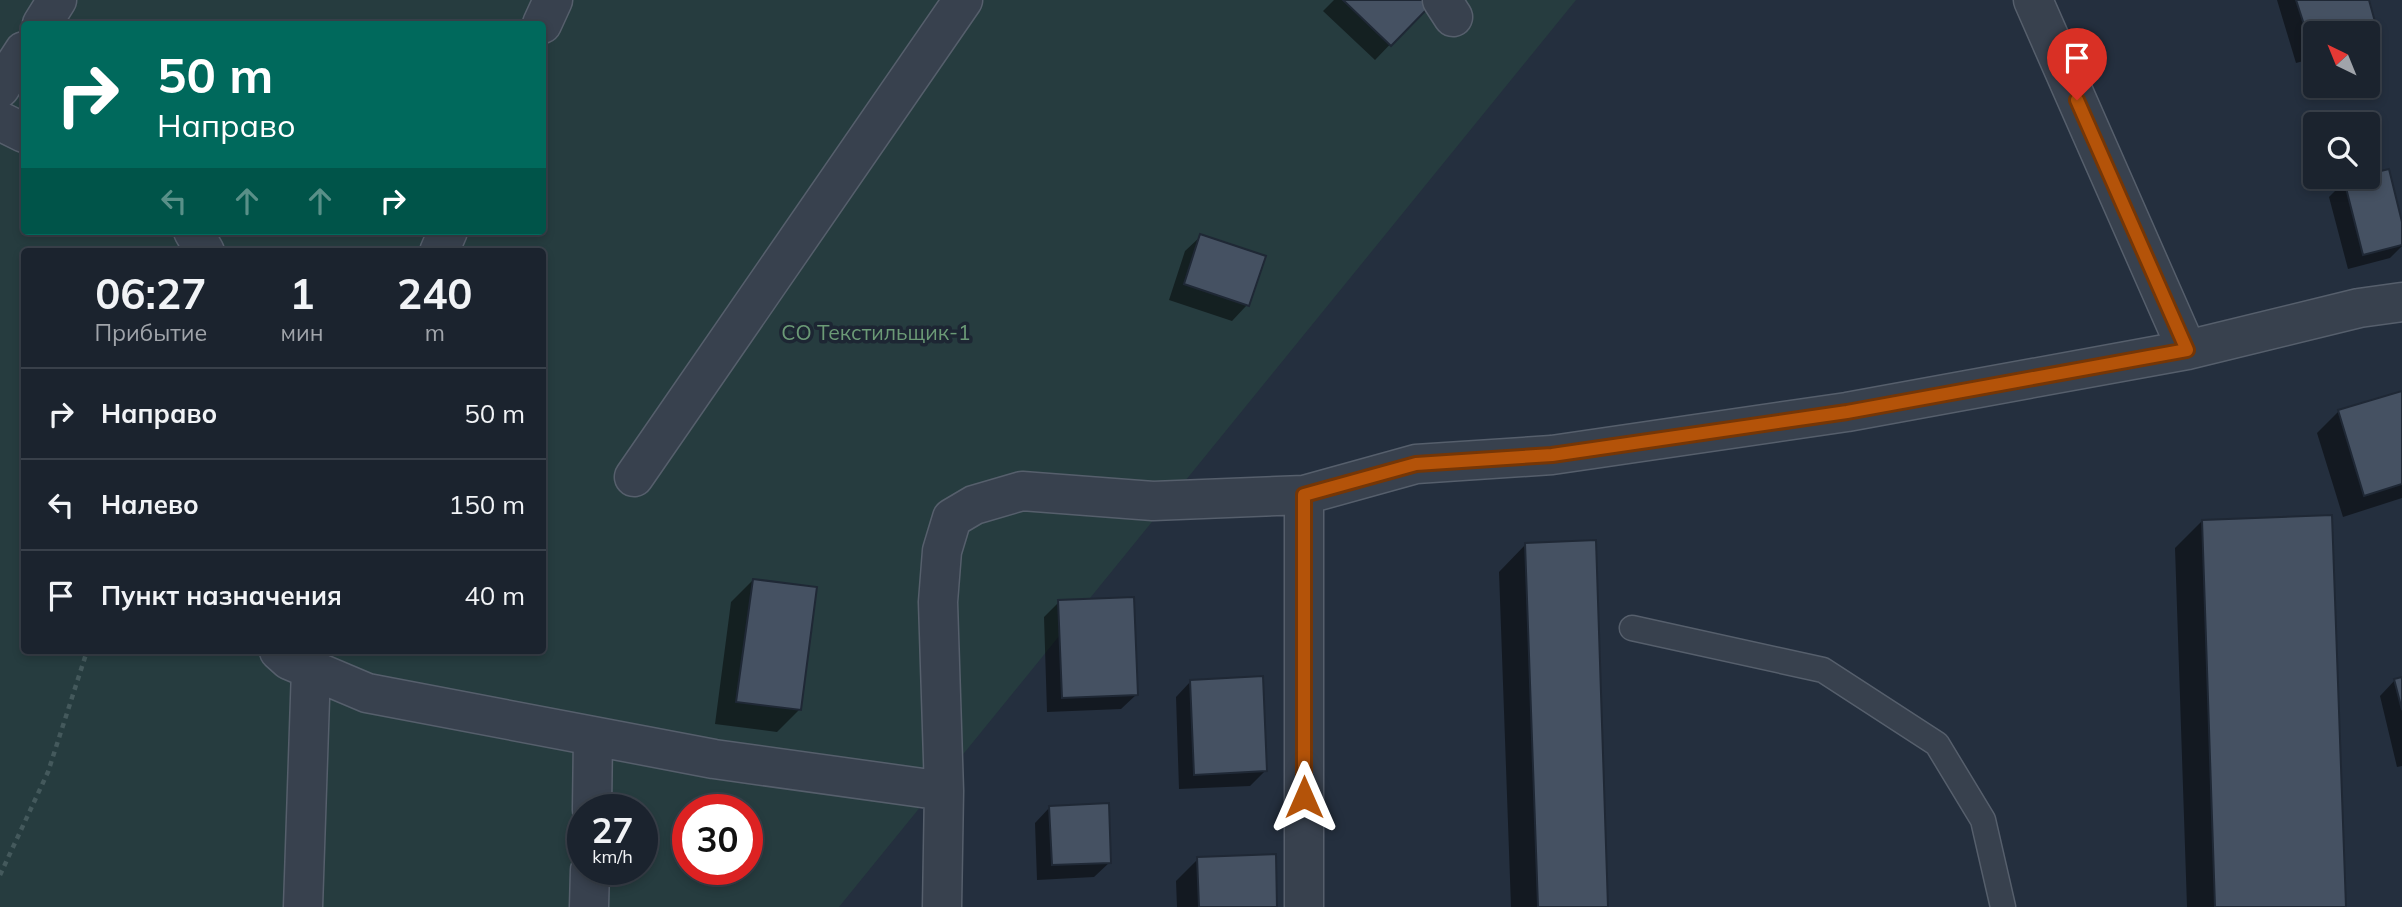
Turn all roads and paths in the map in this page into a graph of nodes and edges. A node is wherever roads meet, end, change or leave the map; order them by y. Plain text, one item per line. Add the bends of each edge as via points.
1 (57, 0) edge
2 (553, 0) edge
3 (964, 0) edge
4 (2033, 0) edge
5 (44, 21) edge
6 (543, 21) edge
7 (21, 56) edge
8 (0, 88) edge
9 (0, 121) edge
10 (21, 132) edge
11 (2402, 302) edge
12 (2187, 350) junction
13 (634, 477) dead end
14 (1304, 495) junction
15 (1632, 628) dead end
16 (86, 654) edge
17 (295, 660) edge
18 (593, 736) junction
19 (944, 791) junction
20 (592, 794) edge
21 (0, 875) edge
22 (590, 885) edge
23 (303, 907) edge
24 (589, 907) edge
25 (942, 907) edge
26 (1304, 907) edge
27 (2003, 907) edge

1 - 5 street
2 - 6 street
3 - 13 street
4 - 12 street
7 - 8 street
9 - 10 street
11 - 12 street via 2359,308
12 - 14 street via 1847,412 1552,455 1416,464
14 - 19 street via 1153,501 1022,491 974,505 952,518 942,551 938,603
14 - 26 street
15 - 27 lane via 1822,670 1937,744 1983,820
16 - 21 path via 48,772
17 - 18 street via 367,693
17 - 23 street
18 - 19 street via 714,759
18 - 20 street
19 - 25 street
22 - 24 street

